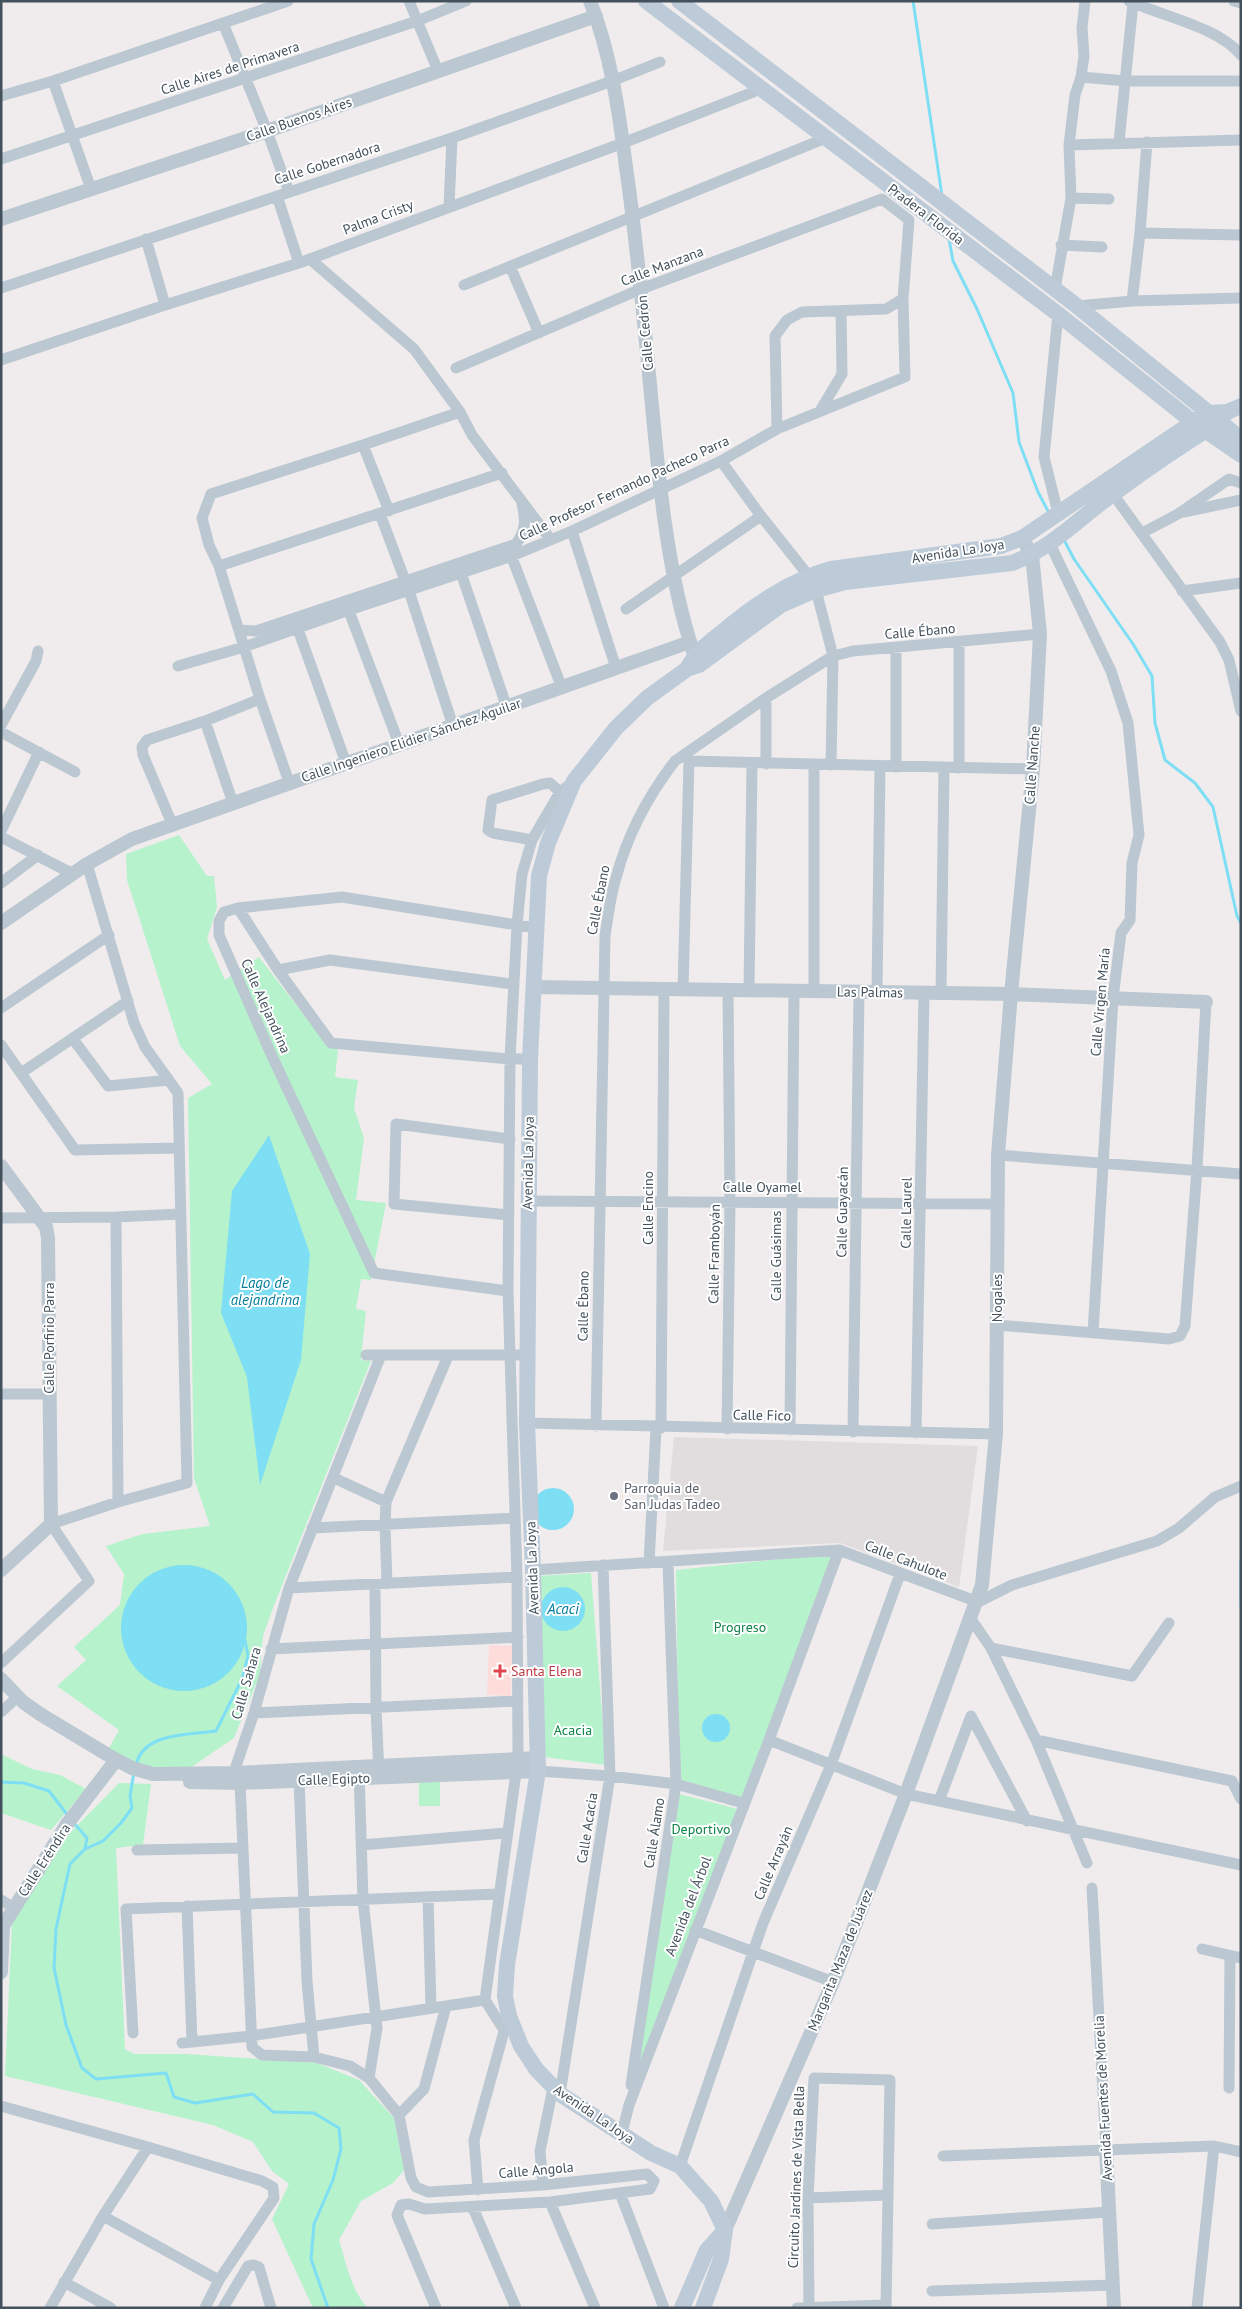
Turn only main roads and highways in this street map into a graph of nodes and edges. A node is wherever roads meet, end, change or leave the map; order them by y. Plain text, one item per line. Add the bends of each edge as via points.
1 (646, 1) edge
2 (679, 1) edge
3 (1215, 418) edge
4 (1241, 439) edge
5 (1241, 455) edge
6 (693, 658) junction
7 (725, 2230) junction
8 (682, 2308) edge
9 (703, 2308) edge

1 - 3 main road, Pradera Florida via 1058,314
2 - 3 main road, Pradera Florida via 1077,306
3 - 4 main road
3 - 5 main road
3 - 6 main road, Avenida La Joya via 1022,538 1002,546 831,569 808,576 751,608
3 - 6 main road, Avenida La Joya via 1032,555 1012,563 845,582 816,590 781,605
6 - 7 main road, Avenida La Joya via 616,728 574,780 548,843 539,876 530,1059 526,1423 538,1764 505,1996 506,2023 536,2069 556,2091 651,2153 680,2166 711,2200
7 - 8 main road, Margarita Maza de Juárez via 707,2250
7 - 9 main road via 721,2259

